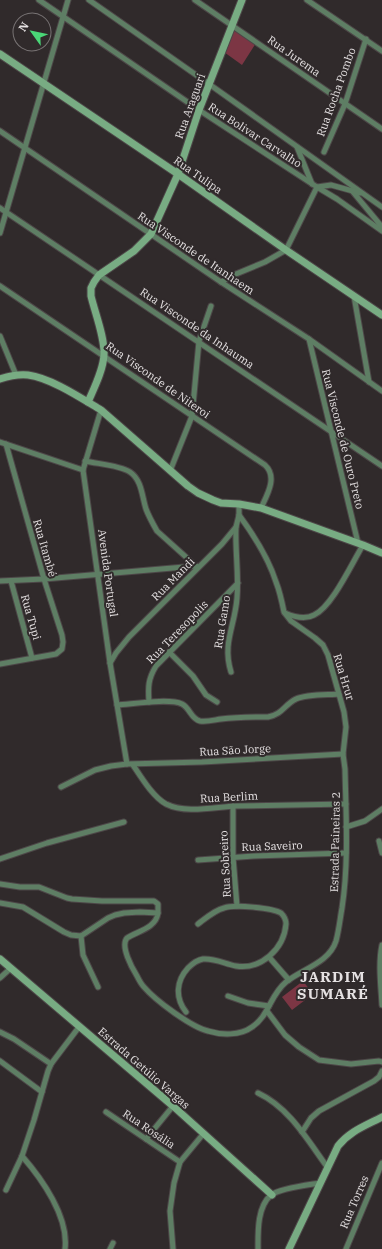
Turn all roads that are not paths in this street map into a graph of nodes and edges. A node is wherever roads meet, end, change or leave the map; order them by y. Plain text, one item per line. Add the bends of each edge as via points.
1 (39, 0) edge
2 (68, 0) edge
3 (89, 0) edge
4 (195, 0) edge
5 (242, 0) edge
6 (308, 0) edge
7 (63, 16) junction
8 (232, 25) junction
9 (366, 40) junction
10 (382, 51) edge
11 (0, 54) edge
12 (44, 84) junction
13 (209, 84) junction
14 (345, 104) junction
15 (199, 110) junction
16 (382, 129) edge
17 (0, 131) edge
18 (296, 146) junction
19 (25, 148) junction
20 (324, 152) dead end
21 (178, 174) junction
22 (314, 186) junction
23 (352, 191) junction
24 (363, 194) junction
25 (382, 207) edge
26 (0, 208) edge
27 (6, 212) junction
28 (382, 227) edge
29 (382, 231) edge
30 (0, 233) edge
31 (151, 234) junction
32 (286, 250) junction
33 (98, 275) junction
34 (221, 282) junction
35 (0, 286) edge
36 (354, 296) junction
37 (211, 306) dead end
38 (382, 315) edge
39 (0, 336) edge
40 (309, 339) junction
41 (198, 341) junction
42 (104, 355) junction
43 (16, 375) junction
44 (0, 379) edge
45 (369, 382) junction
46 (382, 392) edge
47 (88, 402) junction
48 (101, 410) junction
49 (192, 416) junction
50 (330, 430) junction
51 (0, 442) edge
52 (6, 444) junction
53 (85, 461) junction
54 (382, 466) edge
55 (83, 470) junction
56 (170, 471) junction
57 (239, 504) junction
58 (261, 508) junction
59 (239, 515) junction
60 (236, 527) junction
61 (361, 544) junction
62 (382, 553) edge
63 (197, 567) junction
64 (98, 574) junction
65 (44, 579) junction
66 (0, 581) edge
67 (11, 581) junction
68 (238, 583) junction
69 (284, 612) junction
70 (169, 652) junction
71 (32, 658) junction
72 (110, 663) junction
73 (2, 664) edge
74 (231, 672) dead end
75 (339, 694) junction
76 (150, 702) junction
77 (217, 702) dead end
78 (117, 705) junction
79 (343, 754) junction
80 (130, 764) junction
81 (61, 787) dead end
82 (346, 804) junction
83 (233, 806) junction
84 (382, 809) edge
85 (124, 822) dead end
86 (346, 827) junction
87 (379, 842) dead end
88 (346, 853) junction
89 (382, 853) edge
90 (233, 857) junction
91 (0, 859) edge
92 (198, 860) dead end
93 (0, 884) edge
94 (0, 903) edge
95 (237, 906) junction
96 (158, 913) junction
97 (198, 924) dead end
98 (81, 936) junction
99 (382, 945) edge
100 (269, 958) junction
101 (0, 959) edge
102 (11, 968) junction
103 (0, 978) edge
104 (289, 980) junction
105 (98, 988) dead end
106 (228, 996) dead end
107 (382, 1005) edge
108 (269, 1006) junction
109 (267, 1011) junction
110 (186, 1012) dead end
111 (79, 1027) junction
112 (0, 1032) edge
113 (0, 1061) edge
114 (382, 1062) edge
115 (51, 1064) junction
116 (382, 1072) edge
117 (42, 1092) junction
118 (258, 1093) dead end
119 (173, 1106) junction
120 (106, 1112) dead end
121 (382, 1118) edge
122 (302, 1132) junction
123 (204, 1134) junction
124 (146, 1139) junction
125 (22, 1156) junction
126 (180, 1162) junction
127 (382, 1163) edge
128 (328, 1168) junction
129 (320, 1183) junction
130 (6, 1190) dead end
131 (272, 1195) junction
132 (112, 1243) dead end
133 (65, 1249) edge
134 (110, 1249) edge
135 (172, 1249) edge
136 (258, 1249) edge
137 (289, 1249) edge
138 (346, 1249) edge

1 - 7 street, Rua Bolivar Carvalho
2 - 7 street
3 - 13 street
4 - 8 street, Rua Jurema
5 - 8 main road, Rua Araguari
6 - 9 street
7 - 12 street
7 - 15 street, Rua Bolivar Carvalho
8 - 13 main road, Rua Araguari
8 - 14 street, Rua Jurema
9 - 10 street
9 - 14 street, Rua Rocha Pombo
11 - 12 main road, Rua Tulipa
12 - 19 street
12 - 21 main road, Rua Tulipa
13 - 15 main road, Rua Araguari
13 - 18 street
14 - 16 street, Rua Jurema
14 - 20 street, Rua Rocha Pombo
15 - 21 main road, Rua Araguari
15 - 22 street, Rua Bolivar Carvalho
17 - 19 street, Rua Visconde de Itanhaem
18 - 22 street
18 - 24 street
19 - 27 street
19 - 31 street, Rua Visconde de Itanhaem
21 - 31 main road, Rua Araguari
21 - 32 main road, Rua Tulipa
22 - 23 street via 331,185
22 - 29 street, Rua Bolivar Carvalho
22 - 32 street
23 - 24 street
23 - 28 street
24 - 25 street
26 - 27 street, Rua Visconde da Inhauma
27 - 30 street
27 - 33 street, Rua Visconde da Inhauma
31 - 33 main road, Rua Araguari via 134,251
31 - 34 street, Rua Visconde de Itanhaem
32 - 34 street
32 - 36 main road, Rua Tulipa
33 - 41 street, Rua Visconde da Inhauma
33 - 42 main road via 91,288 91,296
34 - 40 street, Rua Visconde de Itanhaem
35 - 42 street, Rua Visconde de Niteroi
36 - 38 main road, Rua Tulipa
36 - 45 street
37 - 41 street
39 - 43 street
40 - 45 street, Rua Visconde de Itanhaem
40 - 50 street, Rua Visconde de Ouro Preto
41 - 49 street
41 - 50 street, Rua Visconde da Inhauma
42 - 47 main road
42 - 49 street, Rua Visconde de Niteroi
43 - 44 main road
43 - 47 main road via 40,378
45 - 46 street, Rua Visconde de Itanhaem
47 - 48 main road
48 - 53 street
48 - 56 main road
49 - 56 street
49 - 58 street, Rua Visconde de Niteroi via 269,469 271,482
50 - 54 street, Rua Visconde da Inhauma
50 - 61 street, Rua Visconde de Ouro Preto
51 - 52 street
52 - 55 street
52 - 65 street, Rua Itambé
53 - 55 street
53 - 63 street via 130,472 140,488 155,528
55 - 64 street, Avenida Portugal
56 - 57 main road via 198,493 221,503
57 - 58 main road
57 - 59 street, Rua Mandi
58 - 61 main road
59 - 60 street, Rua Mandi
59 - 69 street via 269,564
60 - 63 street, Rua Mandi
60 - 68 street, Rua Gamo
61 - 62 main road
61 - 69 street via 326,607 314,616 300,618
63 - 64 street
63 - 72 street, Rua Mandi via 129,637
64 - 65 street
64 - 72 street, Avenida Portugal
65 - 67 street
65 - 71 street, Rua Itambé via 62,635 63,646 56,654
66 - 67 street
67 - 71 street, Rua Tupi
68 - 70 street, Rua Teresopolis
68 - 74 street, Rua Gamo via 228,644
69 - 75 street, Rua Hrur via 291,621 323,646
70 - 76 street, Rua Teresopolis via 156,666 149,679
70 - 77 street via 193,676 206,695
71 - 73 street
72 - 78 street, Avenida Portugal
75 - 76 street via 302,697 274,716 201,721 193,718 184,705
75 - 79 street, Rua Hrur via 346,727
76 - 78 street
78 - 80 street, Avenida Portugal
79 - 80 street, Rua São Jorge
79 - 82 street, Estrada Paineiras 2
80 - 81 street, Rua São Jorge via 95,770
80 - 83 street, Rua Berlim via 166,804 178,808 200,809
82 - 83 street, Rua Berlim
82 - 86 street, Estrada Paineiras 2
83 - 90 street, Rua Sobreiro
84 - 86 street via 365,821
85 - 91 street
86 - 88 street, Estrada Paineiras 2
87 - 89 street
88 - 90 street, Rua Saveiro
88 - 104 street, Estrada Paineiras 2 via 344,893 336,941 332,950 311,968
90 - 92 street, Rua Saveiro
90 - 95 street, Rua Sobreiro
93 - 96 street via 39,887 72,899 154,901 158,904
94 - 98 street via 23,907 64,932
95 - 97 street via 223,908
95 - 100 street, Rua Sobreiro via 270,909 283,914 286,924 282,938
96 - 98 street via 115,915
96 - 109 street, Estrada Paineiras 2 via 154,923 127,938 124,944 133,970 143,986 155,997 184,1019 207,1031 217,1033 227,1034 250,1029
98 - 105 street via 83,955
99 - 107 street
100 - 104 street
100 - 110 street via 246,967 211,959 202,959 192,964 181,977 179,984 179,1000
101 - 102 main road, Estrada Getúlio Vargas
102 - 103 street
102 - 111 main road, Estrada Getúlio Vargas
104 - 108 street, Estrada Paineiras 2 via 279,988
106 - 108 street via 248,1003
108 - 109 street, Estrada Paineiras 2
109 - 114 street via 285,1035 319,1060 351,1064
111 - 115 street
111 - 119 main road, Estrada Getúlio Vargas
112 - 115 street
113 - 117 street
115 - 117 street
116 - 122 street via 374,1081 319,1111
117 - 125 street
118 - 122 street via 278,1106
119 - 123 main road, Estrada Getúlio Vargas
119 - 124 street
120 - 124 street, Rua Rosália
121 - 128 main road via 344,1138
122 - 128 street
123 - 126 street
123 - 131 main road, Estrada Getúlio Vargas
124 - 126 street, Rua Rosália
125 - 130 street
125 - 133 street via 52,1198 63,1224 66,1236
126 - 135 street via 170,1211
127 - 138 street, Rua Torres
128 - 129 main road
129 - 131 street
129 - 137 main road
131 - 136 street via 262,1209
132 - 134 street

